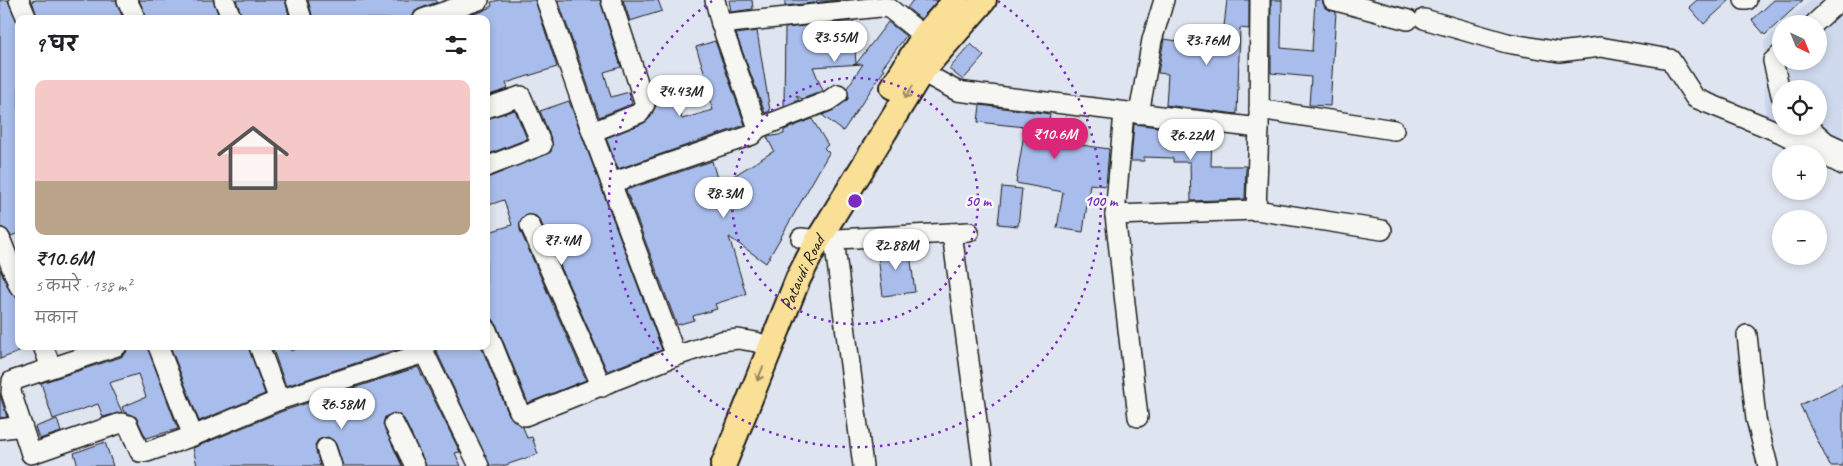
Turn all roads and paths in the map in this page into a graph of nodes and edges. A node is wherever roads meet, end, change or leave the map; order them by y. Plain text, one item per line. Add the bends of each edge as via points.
1 (19, 0) edge
2 (127, 0) edge
3 (224, 0) edge
4 (296, 0) edge
5 (478, 0) edge
6 (546, 0) edge
7 (611, 0) edge
8 (715, 0) edge
9 (956, 0) edge
10 (984, 0) edge
11 (1164, 0) edge
12 (1260, 0) edge
13 (1332, 0) edge
14 (1840, 0) edge
15 (1355, 2) edge
16 (25, 15) edge
17 (134, 15) edge
18 (230, 15) edge
19 (301, 15) edge
20 (434, 15) edge
21 (1824, 15) edge
22 (721, 24) junction
23 (933, 43) junction
24 (915, 68) junction
25 (838, 94) dead end
26 (490, 107) edge
27 (1259, 109) junction
28 (1132, 113) junction
29 (759, 127) junction
30 (1259, 128) junction
31 (1394, 130) dead end
32 (592, 132) junction
33 (1818, 135) edge
34 (1843, 150) edge
35 (1843, 165) edge
36 (490, 166) edge
37 (612, 183) junction
38 (1256, 210) junction
39 (1115, 215) junction
40 (530, 225) dead end
41 (1382, 230) dead end
42 (0, 238) edge
43 (818, 239) junction
44 (15, 276) edge
45 (1747, 335) dead end
46 (490, 337) edge
47 (763, 345) junction
48 (45, 350) edge
49 (104, 350) edge
50 (160, 350) edge
51 (260, 350) edge
52 (422, 350) edge
53 (676, 356) junction
54 (51, 367) junction
55 (602, 386) junction
56 (279, 400) junction
57 (1138, 417) dead end
58 (394, 424) dead end
59 (22, 426) junction
60 (0, 429) edge
61 (193, 436) junction
62 (326, 448) dead end
63 (142, 459) edge
64 (332, 466) edge
65 (415, 466) edge
66 (479, 466) edge
67 (706, 466) edge
68 (723, 466) edge
69 (864, 466) edge
70 (983, 466) edge
71 (1768, 466) edge

1 - 16 street
2 - 17 street
3 - 18 street
4 - 19 street
5 - 20 street
6 - 32 street
7 - 32 street via 645,104 640,112
8 - 22 street
9 - 23 main road
10 - 23 main road
11 - 28 street
12 - 27 street
13 - 15 street
14 - 21 street
15 - 35 street via 1507,43 1559,52 1600,47 1670,59 1695,98 1781,133
22 - 23 street via 880,7 889,8
22 - 29 street
23 - 24 main road
24 - 28 street via 957,91
24 - 43 main road via 809,223
25 - 29 street via 828,101
26 - 36 street via 521,96 542,145
27 - 30 street
27 - 31 street
28 - 30 street
28 - 39 street
29 - 37 street via 752,135
30 - 38 street
32 - 37 street
33 - 34 street
37 - 53 street
38 - 39 street
38 - 41 street
39 - 57 street
40 - 55 street
42 - 44 street
43 - 47 main road
43 - 69 street
43 - 70 street via 961,232
45 - 71 street via 1756,419
46 - 55 street via 523,415 528,416
47 - 53 street via 738,339 721,341
47 - 67 main road
47 -> 68 main road
48 - 54 street
49 - 54 street
50 - 61 street
51 - 56 street
52 - 56 street
52 - 66 street
53 - 55 street
54 - 59 street via 12,381
56 - 61 street
58 - 65 street
59 - 60 street
59 - 63 street via 31,454 121,423 128,425
61 - 63 street via 147,452
62 - 64 street

